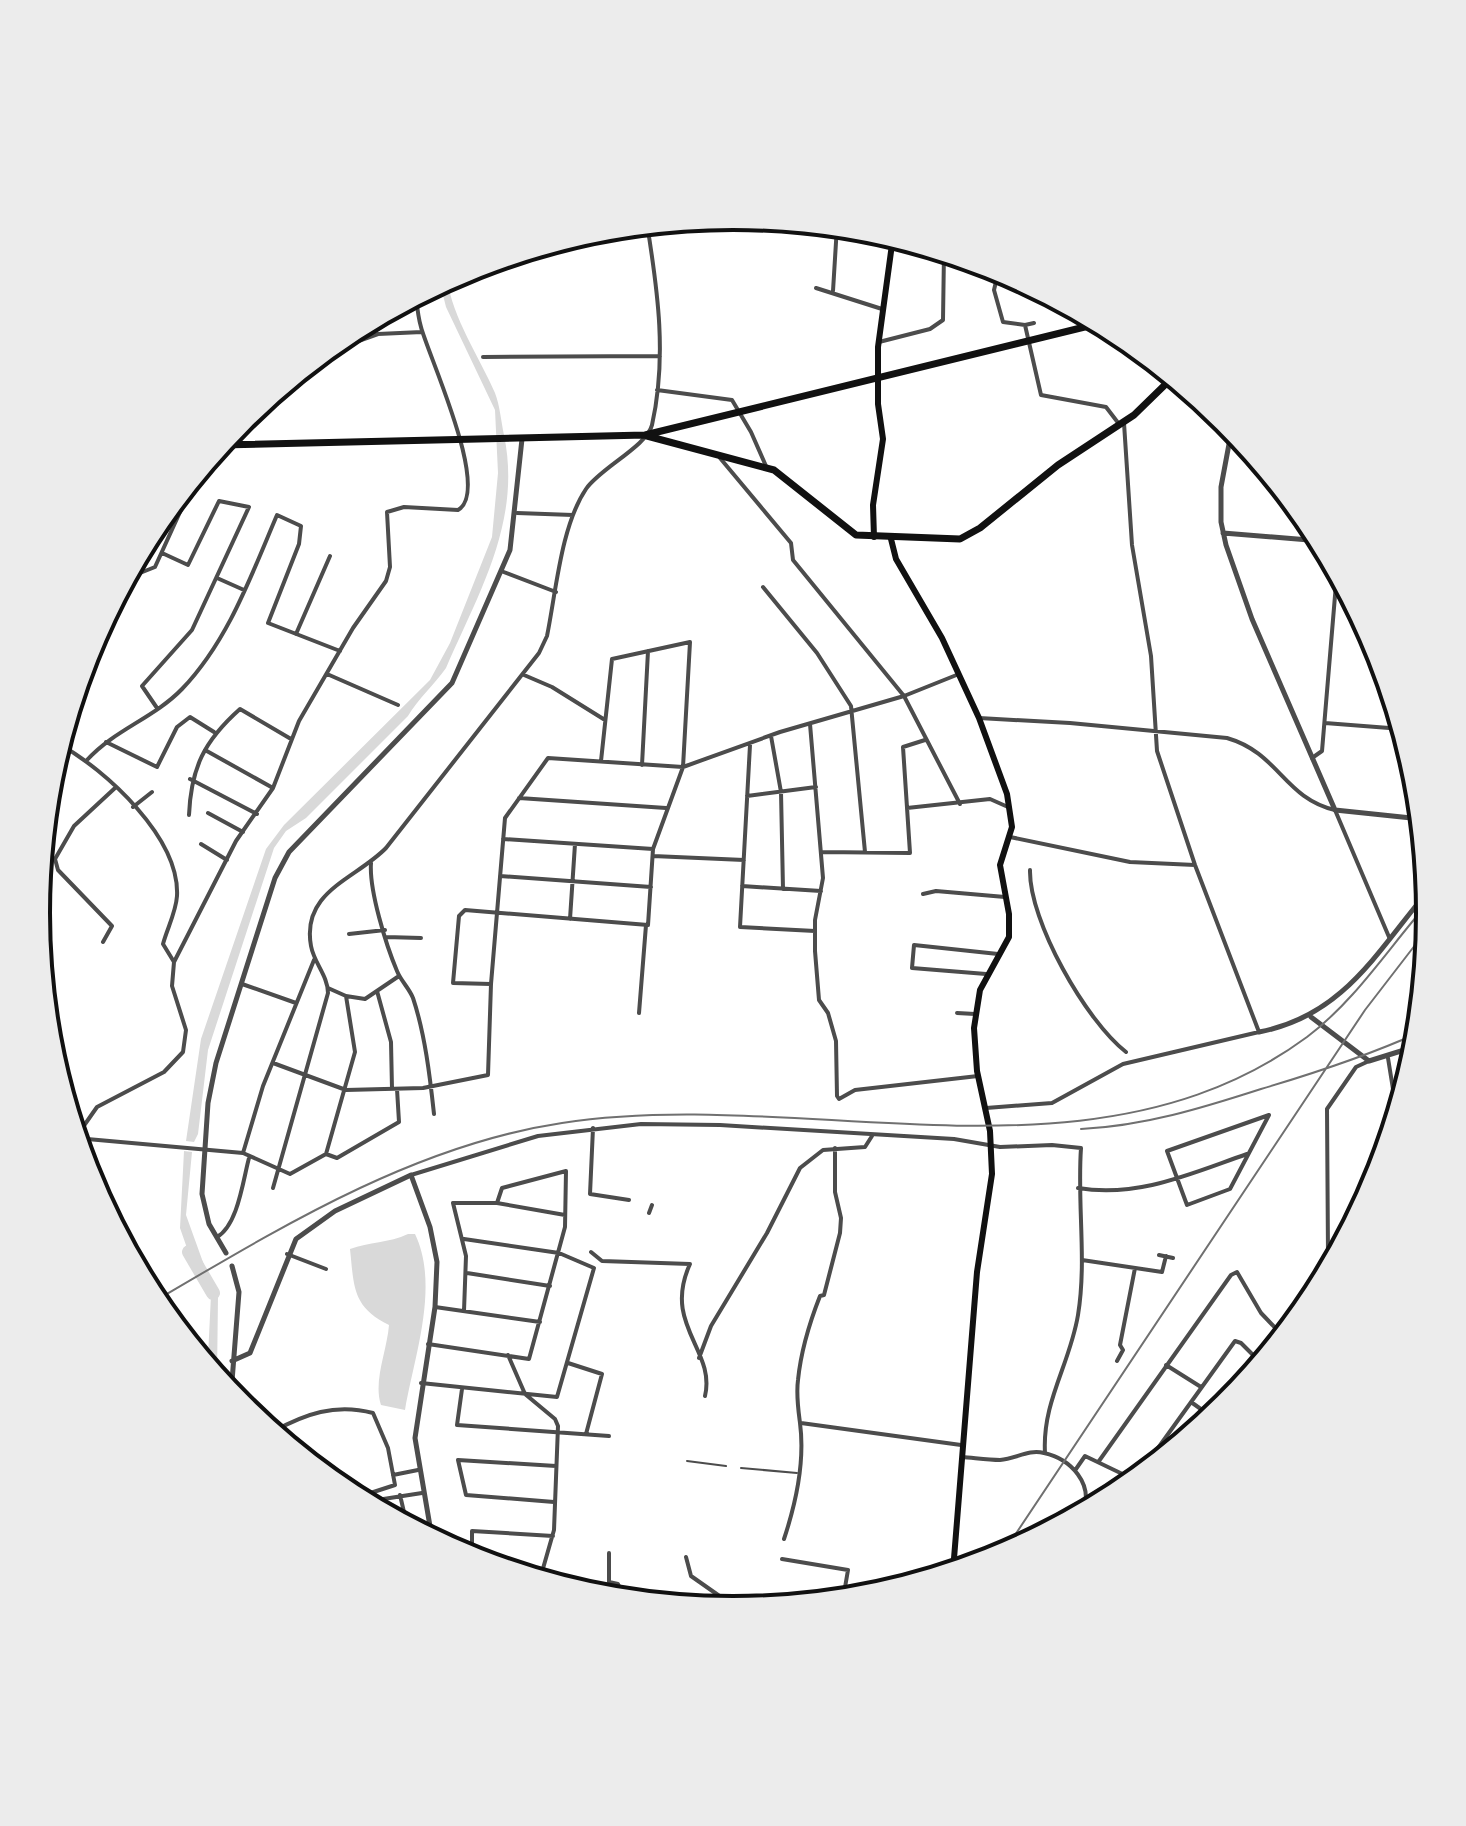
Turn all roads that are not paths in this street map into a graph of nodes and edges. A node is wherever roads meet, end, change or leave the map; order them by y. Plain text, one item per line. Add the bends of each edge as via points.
1 (649, 235) edge
2 (836, 238) edge
3 (891, 249) edge
4 (944, 263) edge
5 (996, 283) edge
6 (816, 288) dead end
7 (833, 291) junction
8 (418, 307) edge
9 (882, 309) junction
10 (1034, 323) dead end
11 (1025, 327) junction
12 (1083, 327) edge
13 (422, 332) junction
14 (364, 339) edge
15 (878, 344) junction
16 (660, 356) junction
17 (483, 357) dead end
18 (1166, 385) edge
19 (657, 390) junction
20 (741, 413) junction
21 (1122, 422) junction
22 (652, 433) junction
23 (522, 439) junction
24 (460, 441) junction
25 (1229, 444) edge
26 (236, 445) edge
27 (715, 452) junction
28 (766, 466) junction
29 (180, 513) edge
30 (517, 513) junction
31 (573, 515) junction
32 (1223, 533) junction
33 (874, 537) junction
34 (891, 539) junction
35 (1304, 540) edge
36 (162, 553) junction
37 (330, 556) dead end
38 (501, 571) junction
39 (141, 573) edge
40 (217, 578) junction
41 (763, 587) dead end
42 (244, 590) junction
43 (556, 592) junction
44 (1335, 592) edge
45 (303, 599) dead end
46 (310, 601) junction
47 (296, 634) junction
48 (340, 651) junction
49 (648, 651) junction
50 (327, 674) junction
51 (959, 674) junction
52 (523, 675) junction
53 (904, 696) junction
54 (398, 705) dead end
55 (157, 708) junction
56 (852, 710) junction
57 (979, 718) junction
58 (605, 720) junction
59 (1325, 723) junction
60 (810, 724) junction
61 (1391, 728) edge
62 (1156, 731) junction
63 (214, 732) junction
64 (771, 736) junction
65 (291, 739) junction
66 (926, 740) junction
67 (106, 742) junction
68 (750, 744) junction
69 (70, 750) edge
70 (205, 750) junction
71 (1312, 758) junction
72 (87, 760) junction
73 (601, 761) junction
74 (642, 765) junction
75 (683, 767) junction
76 (190, 779) junction
77 (817, 786) junction
78 (115, 788) junction
79 (273, 788) junction
80 (152, 792) dead end
81 (781, 792) junction
82 (747, 796) junction
83 (519, 798) junction
84 (960, 804) junction
85 (133, 807) junction
86 (666, 808) junction
87 (907, 808) junction
88 (1010, 808) junction
89 (1335, 810) junction
90 (208, 813) dead end
91 (257, 814) junction
92 (189, 815) dead end
93 (1409, 818) edge
94 (243, 832) junction
95 (1010, 837) junction
96 (503, 839) junction
97 (201, 844) dead end
98 (575, 844) junction
99 (653, 849) junction
100 (822, 852) junction
101 (865, 852) junction
102 (653, 856) junction
103 (227, 860) junction
104 (744, 860) junction
105 (371, 863) junction
106 (1195, 865) junction
107 (1030, 870) dead end
108 (500, 876) junction
109 (573, 881) junction
110 (742, 886) junction
111 (651, 887) junction
112 (783, 889) junction
113 (821, 891) junction
114 (923, 894) dead end
115 (1005, 897) junction
116 (1416, 905) edge
117 (496, 913) junction
118 (570, 919) junction
119 (646, 925) junction
120 (385, 930) junction
121 (815, 931) junction
122 (349, 934) dead end
123 (386, 937) junction
124 (1389, 937) junction
125 (421, 938) dead end
126 (103, 942) dead end
127 (1000, 954) junction
128 (314, 960) junction
129 (174, 962) junction
130 (986, 974) junction
131 (399, 976) junction
132 (241, 983) junction
133 (491, 984) junction
134 (328, 988) junction
135 (377, 991) junction
136 (346, 996) junction
137 (296, 1003) junction
138 (639, 1013) dead end
139 (957, 1013) dead end
140 (975, 1014) junction
141 (1311, 1017) junction
142 (1259, 1032) junction
143 (1126, 1052) dead end
144 (1402, 1052) edge
145 (1388, 1058) junction
146 (1369, 1061) junction
147 (273, 1063) junction
148 (305, 1075) junction
149 (978, 1076) junction
150 (429, 1086) junction
151 (394, 1089) junction
152 (346, 1090) junction
153 (1393, 1090) edge
154 (986, 1108) junction
155 (434, 1114) dead end
156 (84, 1126) edge
157 (593, 1128) junction
158 (872, 1136) junction
159 (88, 1138) edge
160 (991, 1145) junction
161 (201, 1147) junction
162 (835, 1148) junction
163 (243, 1153) junction
164 (1250, 1153) junction
165 (326, 1154) junction
166 (249, 1158) junction
167 (278, 1170) junction
168 (411, 1175) junction
169 (1178, 1178) junction
170 (273, 1188) dead end
171 (1078, 1188) junction
172 (629, 1200) dead end
173 (497, 1203) junction
174 (652, 1205) dead end
175 (649, 1213) dead end
176 (565, 1215) junction
177 (217, 1237) junction
178 (464, 1239) junction
179 (1328, 1248) edge
180 (591, 1252) dead end
181 (226, 1253) dead end
182 (559, 1253) junction
183 (287, 1254) junction
184 (1159, 1255) dead end
185 (1166, 1256) junction
186 (1173, 1258) dead end
187 (1082, 1260) junction
188 (232, 1266) dead end
189 (1135, 1268) junction
190 (326, 1269) dead end
191 (467, 1273) junction
192 (550, 1286) junction
193 (435, 1307) junction
194 (464, 1311) junction
195 (540, 1322) junction
196 (1276, 1328) edge
197 (428, 1344) junction
198 (508, 1355) junction
199 (1253, 1355) edge
200 (699, 1358) junction
201 (232, 1361) junction
202 (1117, 1361) dead end
203 (567, 1362) junction
204 (1166, 1365) junction
205 (232, 1376) edge
206 (421, 1383) junction
207 (1201, 1387) junction
208 (462, 1389) junction
209 (525, 1394) junction
210 (705, 1396) dead end
211 (1191, 1402) junction
212 (1202, 1410) edge
213 (800, 1423) junction
214 (283, 1427) edge
215 (559, 1431) junction
216 (586, 1434) junction
217 (609, 1436) dead end
218 (961, 1445) junction
219 (1159, 1447) edge
220 (1045, 1453) junction
221 (960, 1457) junction
222 (687, 1461) dead end
223 (1099, 1461) junction
224 (556, 1466) junction
225 (726, 1466) dead end
226 (741, 1468) dead end
227 (1076, 1469) junction
228 (418, 1470) junction
229 (798, 1473) junction
230 (1123, 1473) edge
231 (393, 1475) junction
232 (374, 1493) edge
233 (422, 1493) junction
234 (400, 1495) junction
235 (1086, 1496) edge
236 (382, 1499) edge
237 (554, 1502) junction
238 (404, 1511) edge
239 (429, 1525) edge
240 (553, 1536) junction
241 (784, 1539) dead end
242 (472, 1544) edge
243 (609, 1553) dead end
244 (686, 1557) dead end
245 (782, 1559) dead end
246 (954, 1560) edge
247 (542, 1569) edge
248 (619, 1586) edge
249 (845, 1586) edge
250 (719, 1596) edge

1 - 16 street via 661,314
2 - 7 street
3 - 9 main road
4 - 15 street via 943,320
5 - 11 street via 1003,322
6 - 7 street
7 - 9 street
8 - 13 street
9 - 15 main road
10 - 11 street
11 - 21 street via 1041,395 1106,407
12 - 20 main road
13 - 14 street
13 - 24 street
15 - 33 main road via 883,448 873,502
16 - 17 street
16 - 19 street
18 - 21 main road
19 - 20 street via 725,398
19 - 22 street
20 - 22 main road
20 - 28 street
21 - 34 main road via 969,535
21 - 62 street
22 - 23 main road
22 - 27 main road
22 - 31 street via 596,475
23 - 24 main road
23 - 30 street
24 - 26 main road
24 - 48 street via 469,492 465,506 387,512 388,575
25 - 32 street
27 - 28 main road
27 - 53 street via 791,543 793,560
28 - 33 main road via 793,482 848,531
29 - 36 street
30 - 31 street
30 - 38 street
31 - 43 street
32 - 35 street
32 - 71 street via 1248,608
33 - 34 main road
34 - 51 main road via 896,559
36 - 39 street via 155,567
36 - 40 street via 188,565 219,501 249,507
37 - 46 street
38 - 43 street
38 - 132 street via 452,683 289,852 275,878
40 - 42 street
40 - 55 street via 192,630 142,686
41 - 56 street via 817,653
42 - 47 street via 277,515 301,526 268,623
42 - 55 street via 208,656 181,691
43 - 52 street via 547,636
44 - 59 street
45 - 46 street
46 - 47 street
47 - 48 street
48 - 50 street
49 - 58 street via 612,659
49 - 74 street
49 - 75 street via 690,642
50 - 54 street
50 - 65 street
51 - 53 street
51 - 57 main road
52 - 58 street
52 - 105 street
53 - 56 street
53 - 66 street
55 - 67 street
56 - 60 street
56 - 101 street
57 - 62 street
57 - 88 main road
58 - 73 street
59 - 61 street
59 - 71 street via 1322,751
60 - 64 street
60 - 77 street
62 - 89 street via 1246,743 1309,802
62 - 106 street via 1161,769
63 - 65 street via 240,709
63 - 67 street via 190,717 177,727 157,767
63 - 70 street
64 - 68 street
64 - 81 street
65 - 79 street
66 - 84 street
66 - 87 street via 903,747
67 - 72 street
68 - 75 street
68 - 82 street
69 - 72 street
70 - 76 street
70 - 79 street
71 - 89 street
72 - 78 street
73 - 74 street
73 - 83 street via 548,758
74 - 75 street
75 - 86 street
76 - 91 street
76 - 92 street
77 - 81 street
77 - 100 street
78 - 85 street
78 - 126 street via 74,826 55,859 58,870 112,926
79 - 91 street
80 - 85 street
81 - 82 street
81 - 112 street
82 - 104 street
83 - 86 street
83 - 96 street via 505,818
84 - 87 street
84 - 88 street via 990,799
85 - 129 street via 170,859 177,893 163,944
86 - 99 street
87 - 101 street via 910,853
88 - 95 main road
89 - 93 street
89 - 124 street
90 - 94 street
91 - 94 street
94 - 103 street
95 - 106 street via 1130,862
95 - 115 main road via 1000,865
96 - 98 street
96 - 108 street
97 - 103 street
98 - 99 street
98 - 109 street
99 - 102 street
100 - 101 street
100 - 113 street
102 - 104 street
102 - 111 street
103 - 129 street
104 - 110 street
105 - 120 street via 372,892
105 - 128 street via 334,884 318,903 310,928
106 - 142 street
107 - 143 street via 1032,901 1080,998 1102,1030
108 - 109 street
108 - 117 street
109 - 111 street
109 - 118 street
110 - 112 street
110 - 121 street via 740,927
111 - 119 street
112 - 113 street
113 - 121 street
114 - 115 street
115 - 127 main road via 1009,937
116 - 124 street
117 - 118 street
117 - 133 street
117 - 133 street via 465,910 459,916 453,983
118 - 119 street
119 - 138 street
120 - 122 street
120 - 123 street
121 - 149 street via 819,1000 836,1041 839,1099 855,1090
123 - 125 street
123 - 131 street
124 - 141 street via 1349,985
127 - 130 main road
127 - 130 street via 914,945 912,968
128 - 134 street
128 - 137 street
129 - 156 street via 172,986 186,1030 183,1052 164,1072 97,1107
130 - 140 main road
131 - 135 street
131 - 150 street via 412,995
132 - 137 street
132 - 161 street via 216,1063
133 - 150 street via 488,1075
134 - 136 street
134 - 148 street
135 - 136 street via 365,999
135 - 151 street via 391,1042
136 - 152 street via 355,1052
137 - 147 street
139 - 140 street
140 - 149 main road
141 - 142 street
141 - 146 street
142 - 154 street via 1127,1062 1052,1103
144 - 145 street
145 - 146 street
145 - 153 street
146 - 179 street via 1356,1067 1327,1109
147 - 148 street
147 - 163 street
148 - 152 street
148 - 167 street
149 - 154 main road
150 - 151 street
150 - 155 street
151 - 152 street
151 - 165 street via 399,1122 337,1158
152 - 165 street
154 - 160 main road
157 - 158 street via 707,1125
157 - 168 street via 508,1143
157 - 172 street via 590,1194
158 - 160 street
158 - 162 street via 865,1147
159 - 161 street
160 - 171 street via 1081,1148
160 - 218 main road
161 - 163 street
161 - 177 street via 204,1210
162 - 200 street via 823,1150 800,1168 711,1326
162 - 213 street via 840,1233 824,1295 807,1331 798,1382
163 - 166 street
164 - 169 street
164 - 169 street via 1230,1189 1187,1205
164 - 169 street via 1269,1115 1167,1151
165 - 167 street via 290,1174
166 - 167 street
166 - 177 street via 227,1229
167 - 170 street
168 - 183 street via 326,1216 296,1239
168 - 193 street via 436,1249
169 - 171 street via 1147,1189
171 - 187 street
173 - 176 street
173 - 176 street via 502,1188 566,1171
173 - 178 street via 453,1203
174 - 175 street
176 - 182 street
177 - 181 street
178 - 182 street
178 - 191 street
180 - 200 street via 602,1261 690,1264 680,1296
182 - 192 street
182 - 203 street via 594,1268
183 - 190 street
183 - 201 street via 250,1353
184 - 185 street
185 - 186 street
185 - 189 street via 1162,1272
187 - 189 street
187 - 220 street via 1078,1317 1048,1404
188 - 201 street via 239,1292
189 - 202 street
191 - 192 street
191 - 194 street
192 - 195 street
193 - 194 street
193 - 197 street
194 - 195 street
195 - 198 street via 529,1359
196 - 204 street via 1237,1272
197 - 198 street
197 - 206 street
198 - 209 street
199 - 207 street via 1238,1340
200 - 210 street via 709,1382
201 - 205 street
203 - 209 street via 557,1397
203 - 216 street via 602,1374
204 - 207 street
204 - 223 street
206 - 208 street
206 - 228 street via 415,1438
207 - 211 street
208 - 209 street
208 - 215 street via 457,1425
209 - 215 street via 555,1419
211 - 212 street
211 - 219 street
213 - 218 street
213 - 229 street
214 - 231 street via 342,1406 373,1413
215 - 216 street
215 - 224 street
216 - 217 street
218 - 221 main road
220 - 221 street via 1004,1460
220 - 227 street
221 - 246 main road
222 - 225 lane
223 - 227 street via 1085,1456
223 - 230 street
224 - 237 street
224 - 237 street via 458,1460 466,1495
226 - 229 lane
227 - 235 street
228 - 231 street
228 - 233 street
229 - 241 street
231 - 232 street via 394,1488
233 - 234 street
233 - 239 street
234 - 236 street
234 - 238 street
237 - 240 street
240 - 242 street via 472,1531
240 - 247 street
243 - 248 street via 609,1582
244 - 250 street via 691,1576
245 - 249 street via 848,1570

